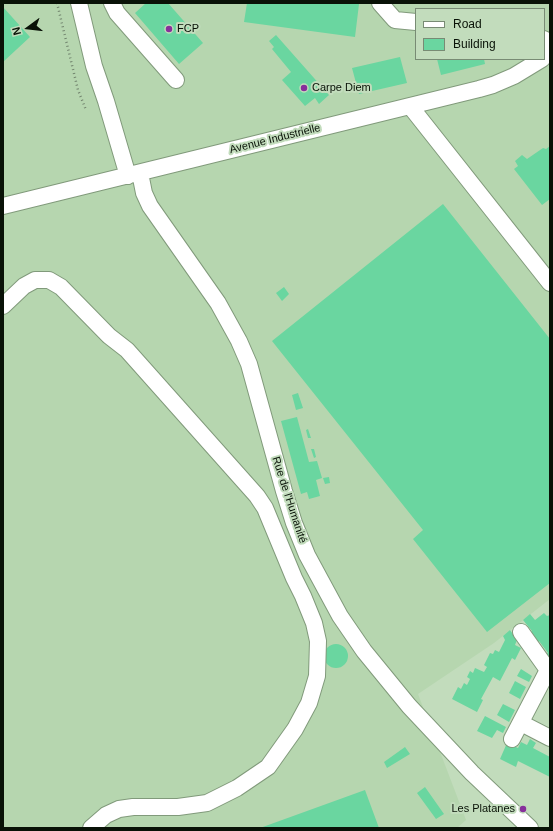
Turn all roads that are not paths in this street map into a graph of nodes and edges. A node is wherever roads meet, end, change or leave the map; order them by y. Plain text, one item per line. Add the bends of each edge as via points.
1 (79, 3) edge
2 (112, 3) edge
3 (380, 3) edge
4 (397, 3) edge
5 (395, 20) junction
6 (415, 22) edge
7 (540, 60) edge
8 (176, 80) dead end
9 (410, 106) junction
10 (134, 174) junction
11 (3, 206) edge
12 (550, 283) edge
13 (3, 306) edge
14 (521, 632) dead end
15 (545, 688) edge
16 (521, 723) junction
17 (550, 738) edge
18 (512, 739) dead end
19 (91, 828) edge
20 (530, 828) edge

1 - 10 street, Rue de l'Humanité via 90,53
2 - 8 street via 117,13
3 - 5 street
4 - 5 street
5 - 6 street
7 - 9 street, Avenue Industrielle via 493,85
9 - 10 street, Avenue Industrielle
9 - 12 street
10 - 11 street, Avenue Industrielle
10 - 20 street, Rue de l'Humanité via 150,206 218,303 239,341 250,370 292,518 340,616 364,651 409,706 472,773
13 - 19 street via 24,286 35,280 49,280 61,287 109,336 127,350 265,508 314,623 318,641 317,676 309,703 295,729 268,767 237,788 207,803 178,807 119,809 106,815
14 - 15 street via 548,670
15 - 16 street
16 - 17 street
16 - 18 street

